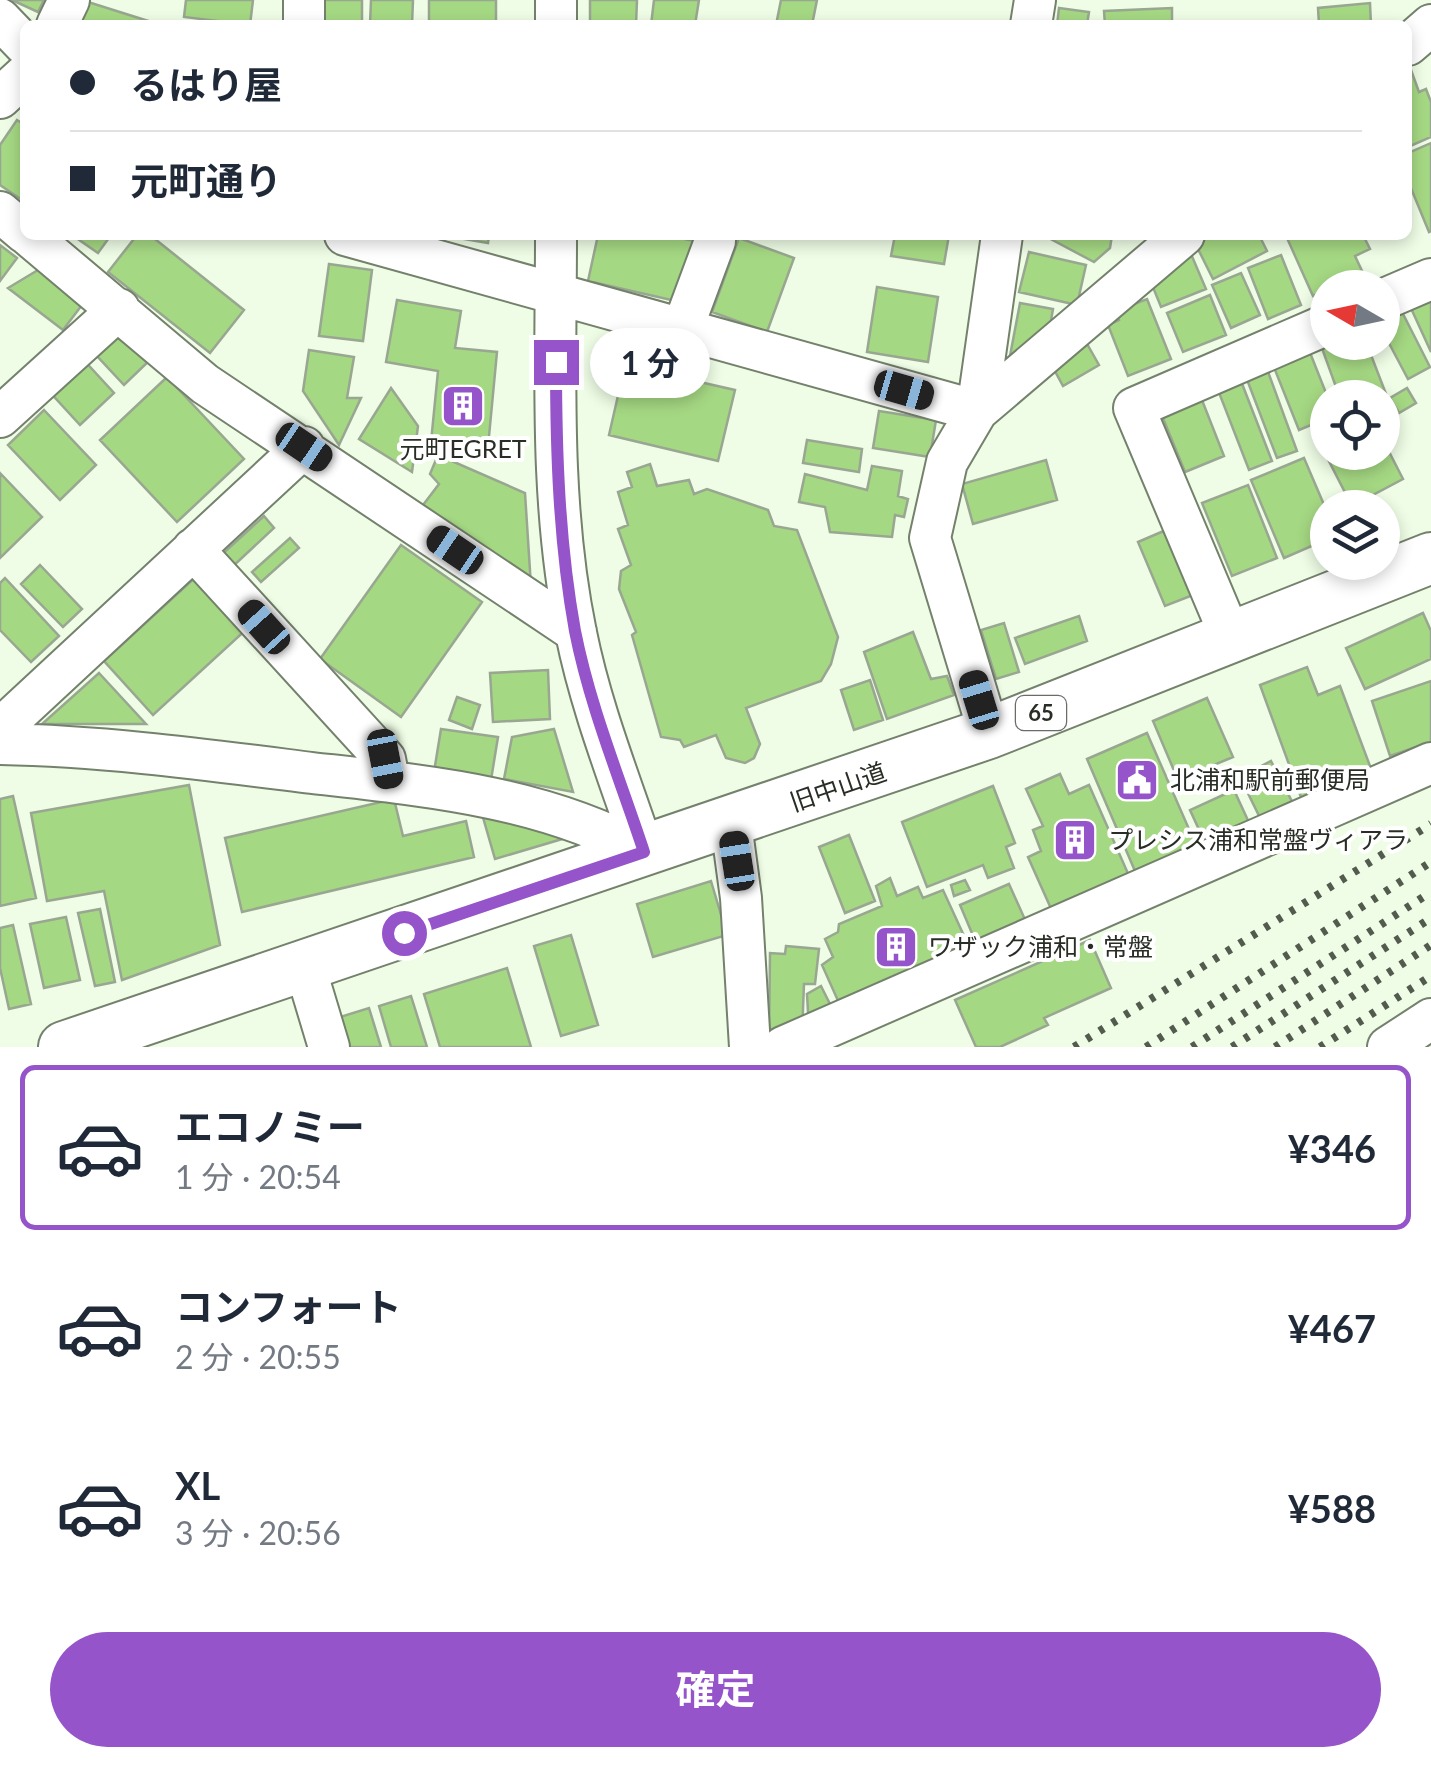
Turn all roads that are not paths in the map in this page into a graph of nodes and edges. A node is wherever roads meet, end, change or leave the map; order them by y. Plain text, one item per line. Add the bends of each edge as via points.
1 (0, 19) edge
2 (1431, 25) edge
3 (20, 40) edge
4 (1412, 42) edge
5 (20, 80) edge
6 (0, 98) edge
7 (0, 212) edge
8 (20, 229) edge
9 (33, 240) edge
10 (363, 240) edge
11 (556, 240) edge
12 (1001, 240) edge
13 (1178, 240) edge
14 (715, 241) dead end
15 (1431, 279) edge
16 (1400, 292) edge
17 (556, 296) junction
18 (118, 309) junction
19 (682, 330) junction
20 (1310, 332) edge
21 (978, 411) junction
22 (0, 417) edge
23 (304, 447) junction
24 (193, 549) junction
25 (1431, 558) edge
26 (576, 632) junction
27 (1232, 640) junction
28 (0, 729) edge
29 (989, 733) junction
30 (0, 744) edge
31 (1431, 763) edge
32 (389, 780) junction
33 (731, 824) junction
34 (644, 852) junction
35 (305, 967) junction
36 (1431, 1018) edge
37 (64, 1047) edge
38 (329, 1047) edge
39 (750, 1047) edge
40 (783, 1047) edge
41 (1388, 1047) edge

1 - 3 street
2 - 4 street
5 - 6 street
7 - 8 street
9 - 18 street
10 - 17 street
11 - 17 street
12 - 21 street
13 - 21 street
14 - 19 street
15 - 16 street
17 - 19 street
17 - 26 street via 562,534
18 - 22 street
18 - 23 street via 205,384
19 - 21 street
20 - 27 street via 1134,408
21 - 29 street via 947,462 930,538
23 - 24 street
23 - 26 street
24 - 28 street
24 - 32 street via 385,759
25 - 27 main road, 旧中山道 / 65
26 - 34 street
27 - 29 main road, 旧中山道 / 65
29 - 33 main road, 旧中山道 / 65
30 - 32 street via 156,752
31 - 40 street
32 - 34 street via 548,809
33 - 34 main road, 旧中山道 / 65
33 - 39 street
34 - 35 main road, 旧中山道 / 65
35 - 37 main road, 旧中山道 / 65
35 - 38 street
36 - 41 street

